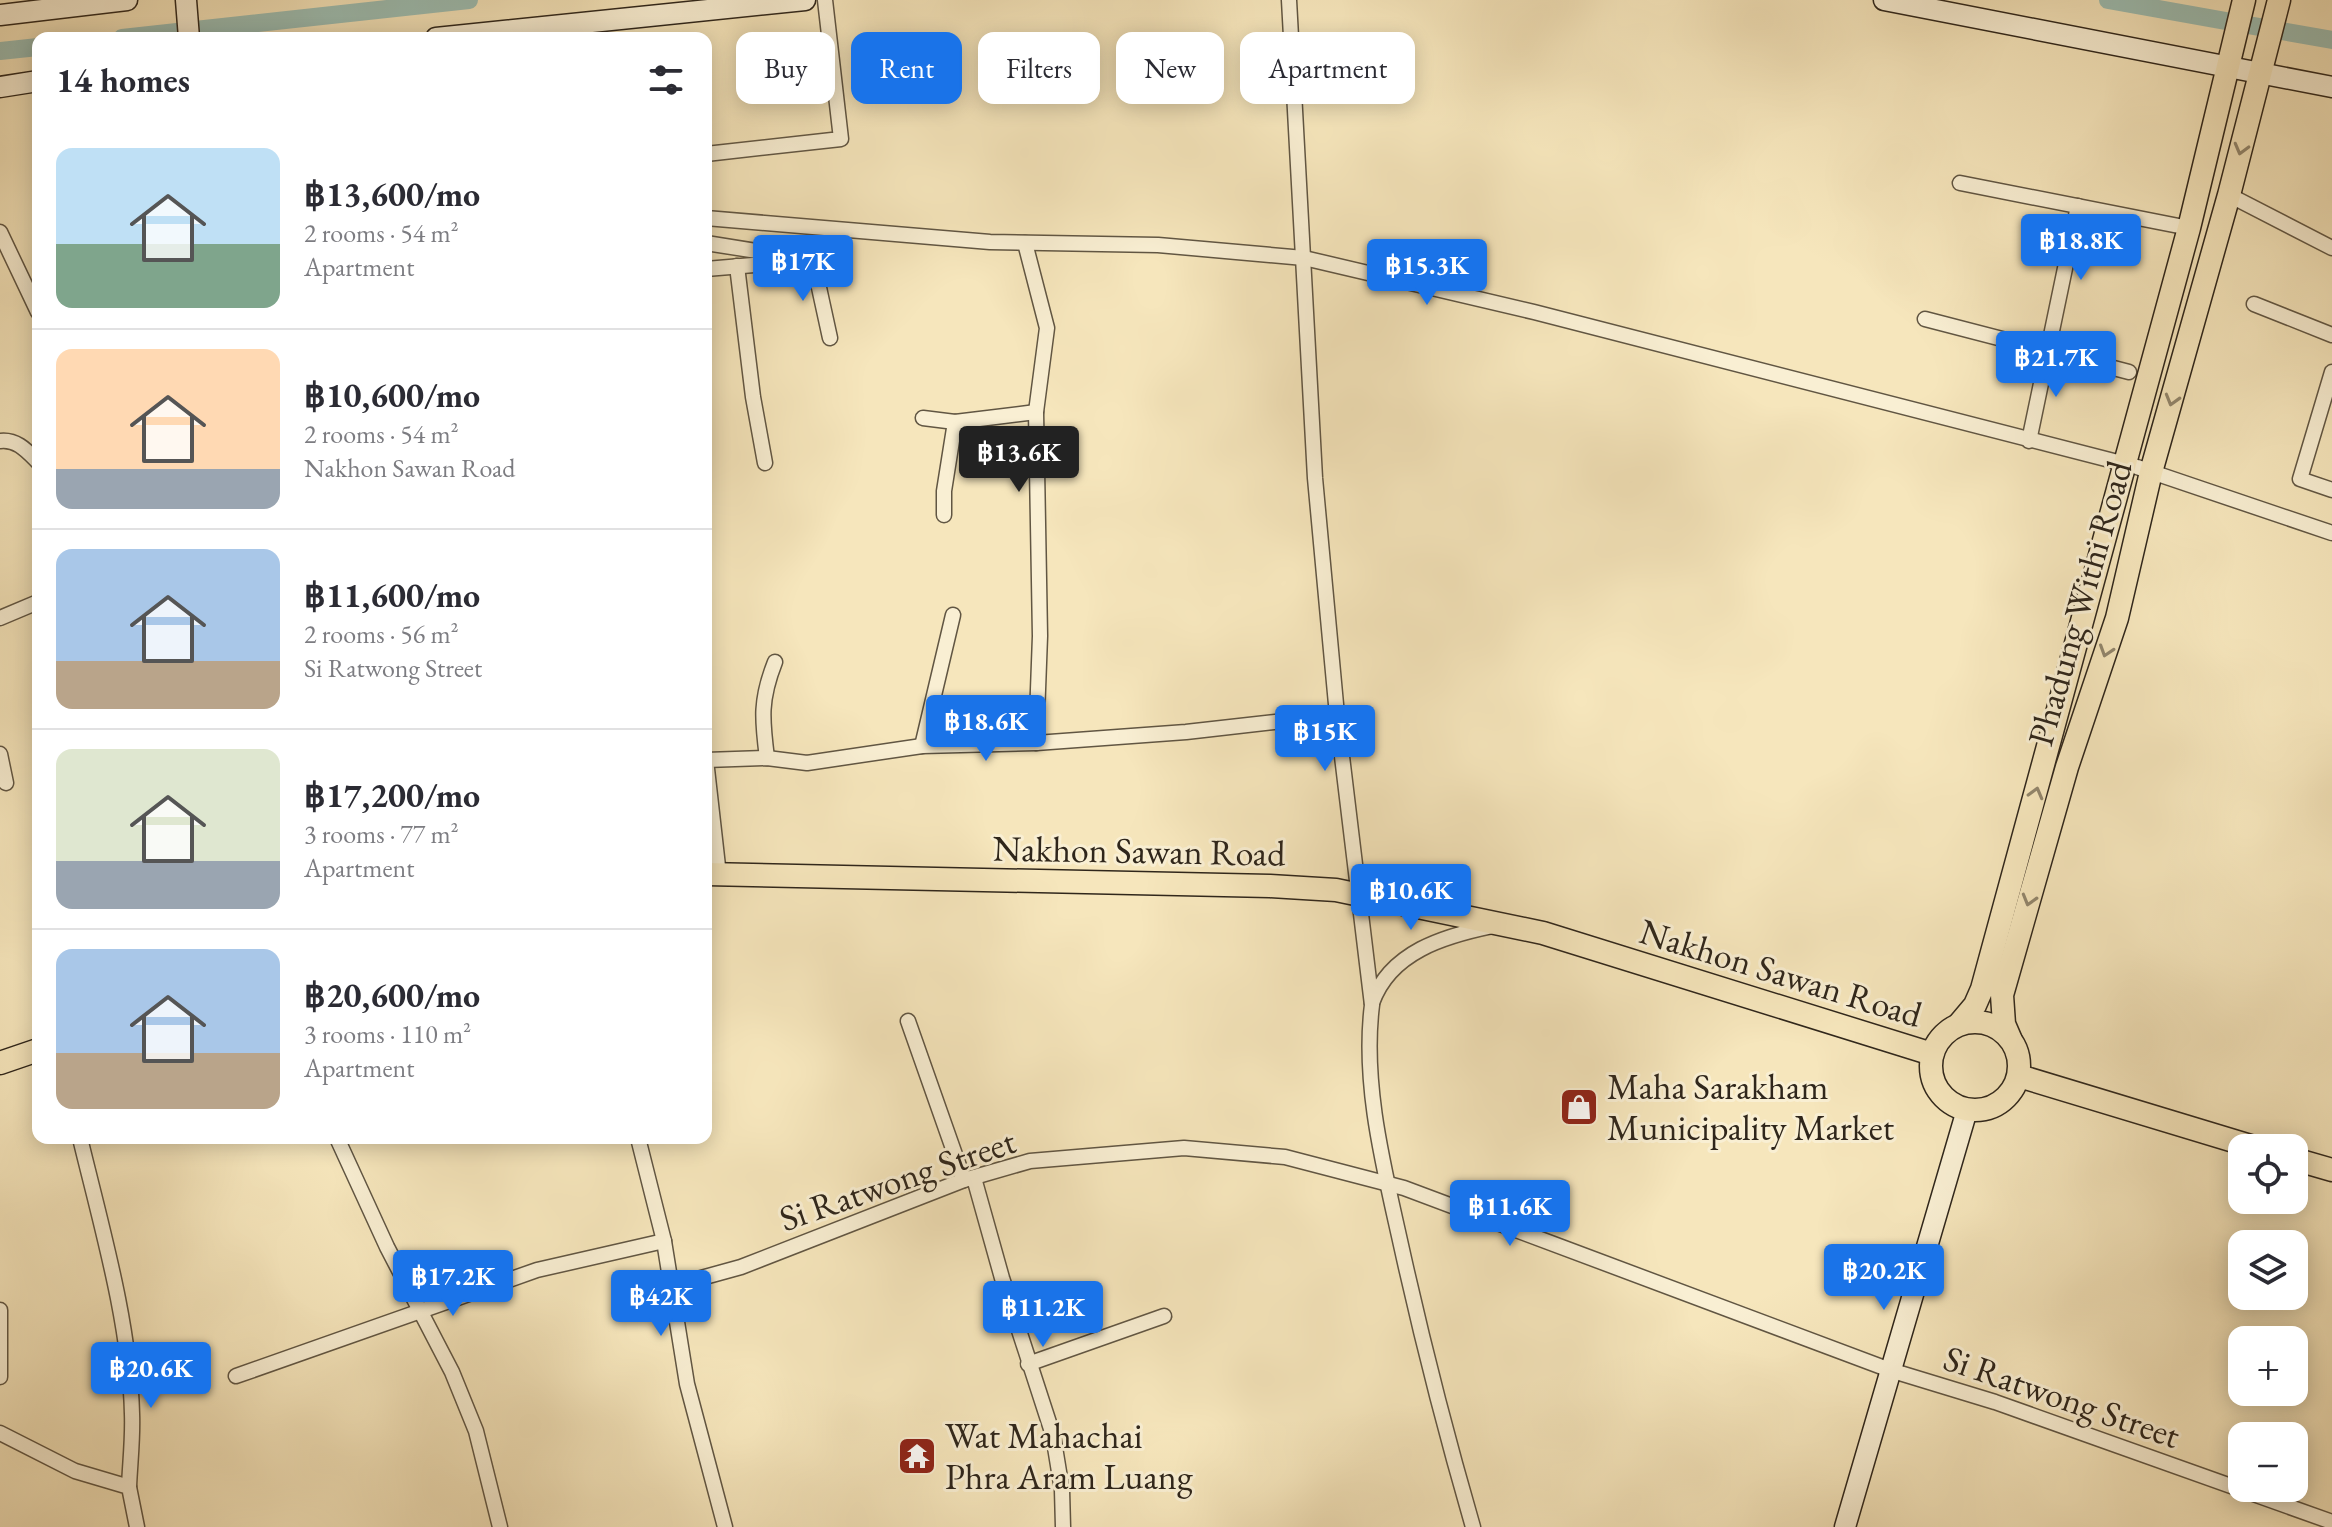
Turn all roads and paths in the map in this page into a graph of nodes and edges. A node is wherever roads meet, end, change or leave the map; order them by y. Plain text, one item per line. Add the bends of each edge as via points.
1 (127, 0) edge
2 (186, 0) edge
3 (805, 0) edge
4 (825, 0) edge
5 (1289, 0) edge
6 (1884, 0) edge
7 (75, 3) edge
8 (721, 4) edge
9 (2243, 5) edge
10 (2277, 8) edge
11 (0, 15) edge
12 (189, 32) edge
13 (486, 32) edge
14 (2231, 59) junction
15 (2263, 65) junction
16 (32, 82) edge
17 (0, 87) edge
18 (2332, 87) edge
19 (712, 153) edge
20 (1960, 183) dead end
21 (2229, 195) junction
22 (2078, 206) junction
23 (712, 218) edge
24 (2189, 228) junction
25 (0, 232) edge
26 (1025, 243) junction
27 (712, 244) edge
28 (2332, 248) edge
29 (1304, 258) junction
30 (813, 260) junction
31 (737, 266) junction
32 (712, 268) edge
33 (32, 299) edge
34 (2254, 304) dead end
35 (1925, 319) dead end
36 (2332, 335) edge
37 (830, 338) dead end
38 (2046, 350) junction
39 (2129, 372) dead end
40 (2332, 372) edge
41 (1036, 412) junction
42 (923, 418) dead end
43 (955, 422) junction
44 (0, 441) edge
45 (2029, 441) junction
46 (32, 456) edge
47 (765, 463) dead end
48 (2125, 464) junction
49 (2151, 472) junction
50 (2332, 490) edge
51 (944, 515) dead end
52 (2332, 533) edge
53 (32, 605) edge
54 (953, 615) dead end
55 (0, 618) edge
56 (775, 662) dead end
57 (1337, 715) junction
58 (1036, 743) junction
59 (922, 746) junction
60 (0, 754) edge
61 (767, 758) junction
62 (712, 760) edge
63 (6, 783) dead end
64 (712, 874) edge
65 (1359, 894) junction
66 (1501, 924) junction
67 (1372, 1005) junction
68 (908, 1021) dead end
69 (1959, 1024) junction
70 (2010, 1038) junction
71 (32, 1052) edge
72 (1932, 1054) junction
73 (0, 1063) edge
74 (2019, 1076) junction
75 (1967, 1110) junction
76 (2228, 1139) edge
77 (81, 1144) edge
78 (340, 1144) edge
79 (640, 1144) edge
80 (2308, 1163) edge
81 (2332, 1170) edge
82 (969, 1179) junction
83 (1387, 1183) junction
84 (664, 1241) junction
85 (672, 1286) junction
86 (419, 1309) junction
87 (0, 1310) edge
88 (1164, 1316) dead end
89 (1028, 1364) junction
90 (1890, 1370) junction
91 (236, 1376) dead end
92 (0, 1377) edge
93 (0, 1433) edge
94 (129, 1487) junction
95 (2306, 1520) edge
96 (2332, 1522) edge
97 (137, 1527) edge
98 (500, 1527) edge
99 (725, 1527) edge
100 (1063, 1527) edge
101 (1473, 1527) edge
102 (1845, 1527) edge

1 - 7 street
2 - 12 street
3 - 8 street
4 - 19 street via 841,139
5 - 29 street
6 - 14 street
7 - 11 street
8 - 13 street
9 - 14 main road, Phadung Withi Road
10 - 15 main road, Phadung Withi Road
14 - 15 street
14 - 24 main road, Phadung Withi Road
15 - 18 street
15 -> 21 main road, Phadung Withi Road
16 - 17 street
20 - 22 street
21 - 28 street
21 -> 49 main road, Phadung Withi Road
22 - 24 street
22 - 38 street
23 - 26 street
24 - 48 main road, Phadung Withi Road
25 - 33 street
26 - 29 street via 1158,245
26 - 41 street via 1047,328
27 - 30 street
29 - 45 street via 1880,399
29 - 57 street via 1315,478
30 - 31 street
30 - 37 street
31 - 32 street
31 - 47 street
34 - 36 street
35 - 38 street
38 - 39 street
38 - 45 street
40 - 50 street via 2300,479
41 - 43 street
41 - 58 street
42 - 43 street
43 - 51 street
44 - 46 street via 24,447
45 - 48 street
48 - 49 street
69 -> 48 main road, Phadung Withi Road via 1982,989
49 - 52 street
49 -> 70 main road, Phadung Withi Road via 2117,618 2067,767 2002,995
53 - 55 street
54 - 59 street
56 - 61 street via 761,715
57 - 58 street
57 - 65 street
58 - 59 street
59 - 61 street via 807,763
60 - 63 street
61 - 62 street
64 - 65 main road, Nakhon Sawan Road via 1292,887
65 - 66 main road, Nakhon Sawan Road
65 - 67 street
66 - 67 street via 1419,949 1395,966 1377,988
66 - 72 main road, Nakhon Sawan Road
67 - 83 street via 1368,1038
68 - 82 street
69 - 70 main road via 1987,1023
69 - 72 main road via 1947,1031
70 - 74 main road
71 - 73 main road
72 - 75 main road via 1934,1083 1941,1096
74 - 75 main road via 1999,1103
74 - 76 main road
75 - 90 street
77 - 94 street via 119,1308 132,1412
78 - 86 street
79 - 84 street
80 - 81 main road
82 - 83 street, Si Ratwong Street via 1030,1161 1184,1148 1285,1157
82 - 85 street, Si Ratwong Street via 741,1267
82 - 89 street
83 - 90 street, Si Ratwong Street
83 - 101 street
84 - 85 street
84 - 86 street via 537,1270
85 - 99 street via 687,1384
86 - 91 street
86 - 98 street via 476,1431
87 - 92 street
88 - 89 street
89 - 100 street via 1053,1435
90 - 95 street, Si Ratwong Street via 1995,1402
90 - 102 street
93 - 94 street via 75,1471
94 - 97 street
95 - 96 street, Si Ratwong Street

